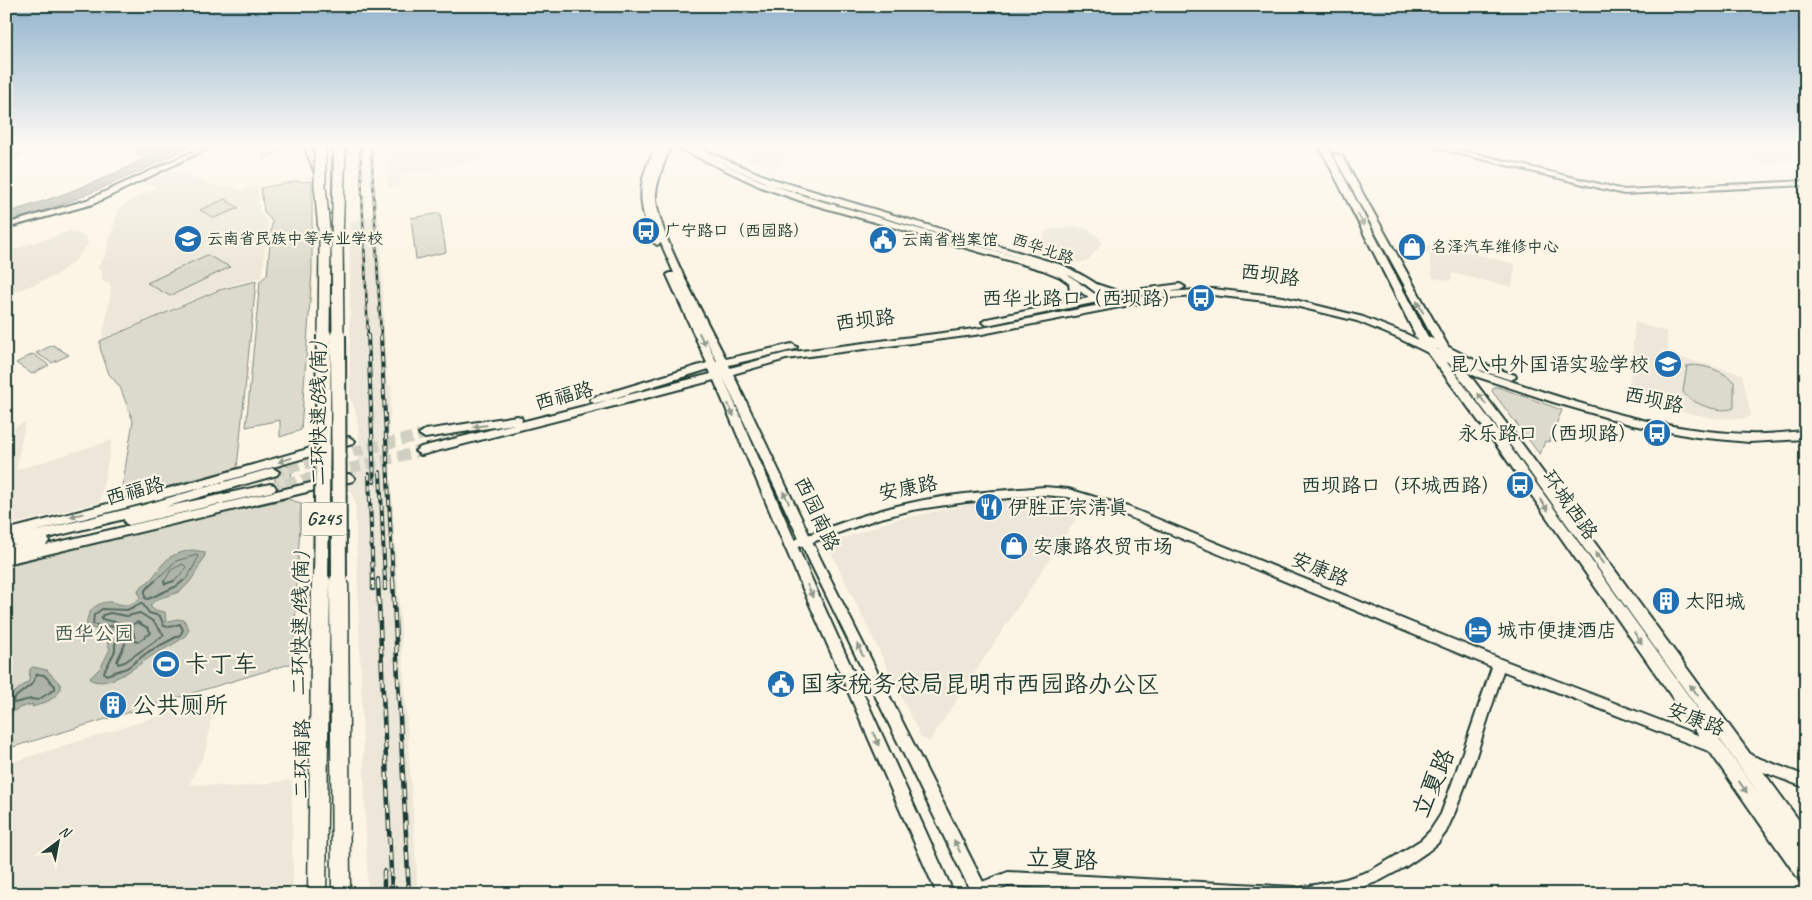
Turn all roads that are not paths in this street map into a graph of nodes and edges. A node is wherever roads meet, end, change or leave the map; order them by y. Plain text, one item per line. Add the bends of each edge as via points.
1 (122, 187) edge
2 (320, 187) edge
3 (328, 187) edge
4 (334, 187) edge
5 (339, 187) edge
6 (645, 187) edge
7 (653, 187) edge
8 (771, 187) edge
9 (784, 187) edge
10 (1345, 187) edge
11 (1354, 187) edge
12 (1603, 187) edge
13 (1725, 187) edge
14 (814, 199) junction
15 (6, 226) edge
16 (1074, 282) junction
17 (1093, 286) junction
18 (1130, 292) junction
19 (1096, 299) junction
20 (1108, 301) junction
21 (1062, 306) junction
22 (1423, 338) junction
23 (1439, 351) junction
24 (1455, 363) junction
25 (720, 368) junction
26 (1806, 428) edge
27 (425, 434) tunnel mouth
28 (1806, 436) edge
29 (337, 445) junction
30 (421, 451) tunnel mouth
31 (273, 472) tunnel mouth
32 (337, 481) junction
33 (270, 488) tunnel mouth
34 (6, 535) edge
35 (806, 541) junction
36 (6, 542) edge
37 (790, 546) junction
38 (6, 552) edge
39 (6, 559) edge
40 (1499, 664) junction
41 (1715, 748) junction
42 (1743, 758) junction
43 (1806, 782) edge
44 (1806, 845) edge
45 (1806, 876) edge
46 (980, 892) edge
47 (319, 894) edge
48 (339, 894) edge
49 (946, 894) edge
50 (1295, 894) edge
51 (1303, 894) edge

1 - 15 street via 90,202
2 - 47 highway, 二环快速A线(南), bridge via 325,242
3 - 29 main road, 二环南路 / G245
4 - 29 main road, 二环南路 / G245
5 - 48 highway, 二环快速B线(南), bridge
6 -> 25 main road, 西园南路 via 644,207 659,247
7 - 25 main road, 西园南路 via 652,208 666,246
8 - 14 street, 西华北路
9 - 14 street, 西华北路
10 -> 22 main road, 环城西路
23 -> 11 main road, 环城西路
12 - 13 street via 1624,192
14 - 16 street, 西华北路 via 1046,268
14 - 17 street, 西华北路 via 1062,268
16 - 19 street, 西华北路
16 - 21 main road via 1075,294
17 - 18 main road via 1113,292
17 - 20 street, 西华北路
18 - 20 main road, 西坝路
18 - 22 main road, 西坝路 via 1202,286 1276,293 1363,314
19 - 20 main road, 西坝路
19 - 21 main road, 西坝路
20 - 23 main road, 西坝路 via 1213,292 1263,296 1360,319
20 - 25 main road, 西坝路 via 982,331 805,352
21 - 25 main road, 西坝路 via 972,325 797,346
22 - 23 main road, 环城西路
23 - 24 main road, 环城西路
23 - 26 main road, 西坝路 via 1552,392 1652,420 1741,432
23 -> 41 main road, 环城西路
24 - 28 main road, 西坝路 via 1558,400 1662,427 1749,438
42 -> 24 main road, 环城西路
25 -> 27 main road, 西福路 via 510,422
25 - 30 main road, 西福路 via 646,395
35 -> 25 main road, 西园南路
25 -> 37 main road, 西园南路
29 - 32 main road, 二环南路 / G245
29 -> 34 main road
31 - 36 main road, 西福路
32 - 39 main road
32 - 47 main road, 二环南路 / G245
32 - 48 main road, 二环南路 / G245
33 - 38 main road, 西福路
35 - 37 street, 安康路
35 - 40 street, 安康路 via 875,515 912,506 1025,492 1068,493 1124,510
46 -> 35 main road, 西园南路
37 -> 49 main road, 西园南路
40 - 41 street, 安康路
40 - 51 street, 立夏路 via 1466,766 1438,833 1400,863 1373,878 1342,888
41 - 42 street, 安康路
41 -> 45 main road, 环城西路
42 - 43 street, 安康路
42 - 44 main road, 环城西路
46 - 50 street, 立夏路 via 1008,879

